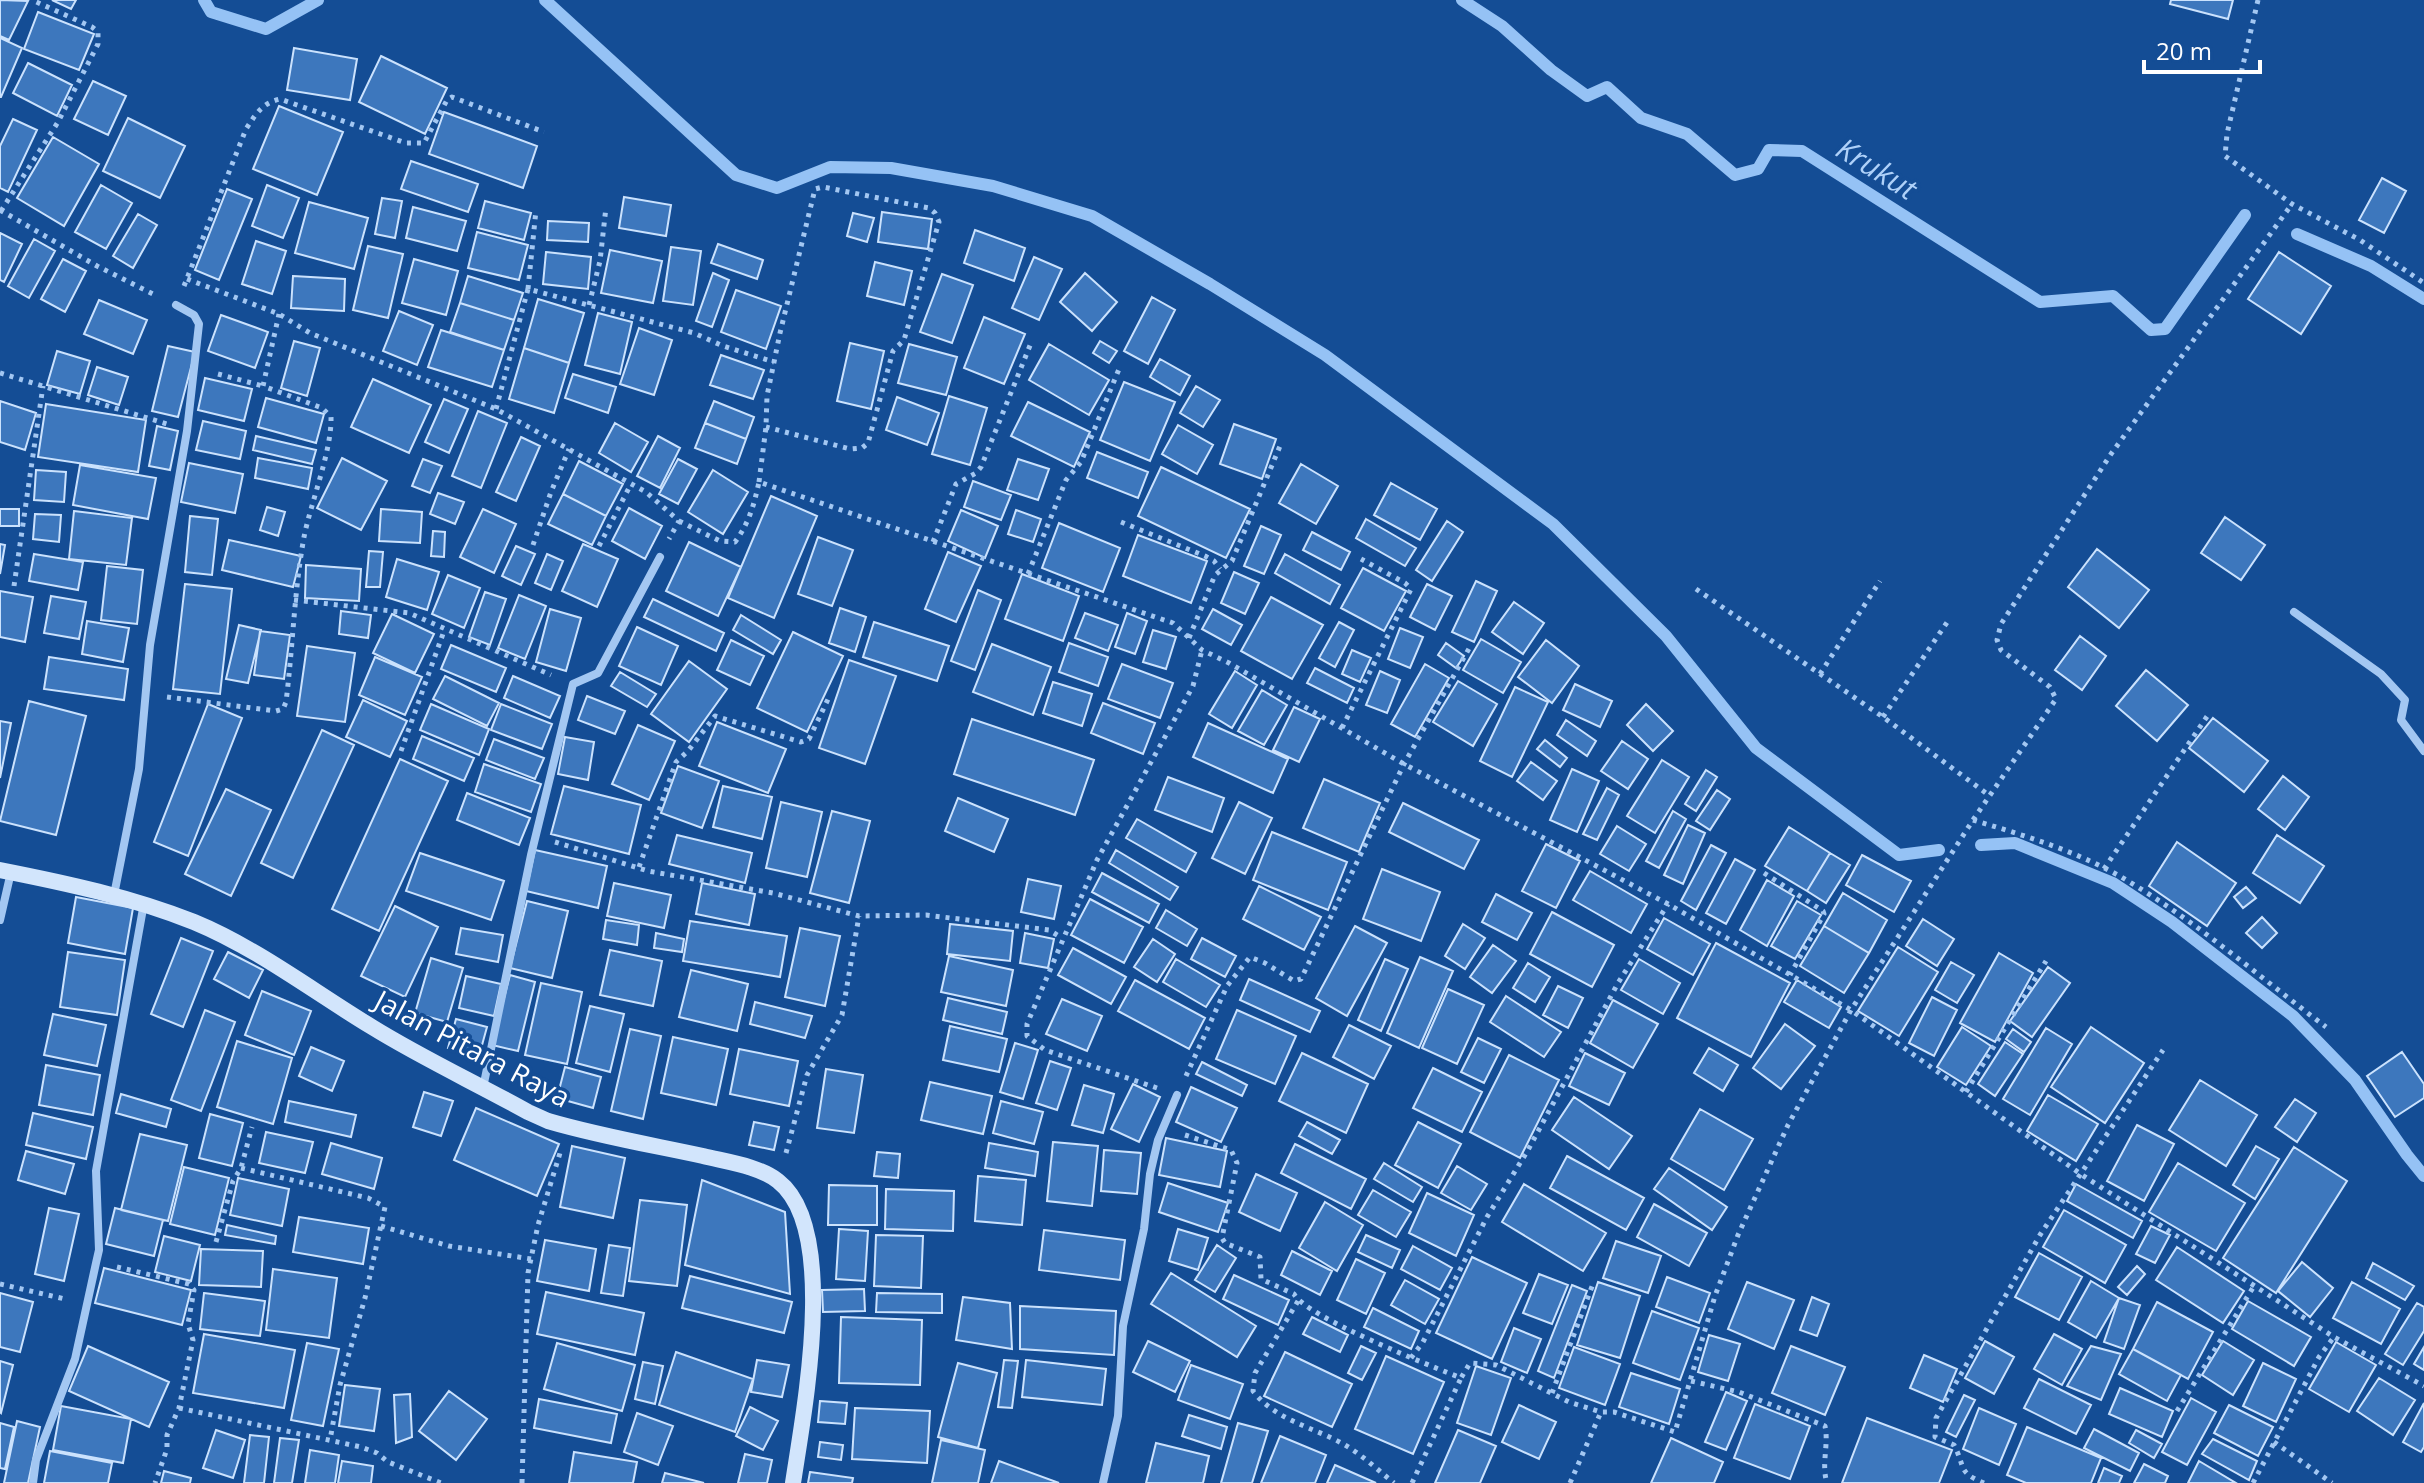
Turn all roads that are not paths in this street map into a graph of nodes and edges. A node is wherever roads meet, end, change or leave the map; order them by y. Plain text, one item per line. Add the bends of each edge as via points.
1 (176, 305) road end
2 (660, 557) road end
3 (2294, 612) dead end
4 (2424, 751) edge
5 (6, 871) edge
6 (114, 895) junction
7 (144, 903) junction
8 (0, 920) edge
9 (483, 1088) junction
10 (1177, 1095) road end
11 (33, 1483) edge
12 (793, 1483) edge
13 (1103, 1483) edge

1 - 6 street via 199,324 187,431 150,645 139,769
2 - 9 street via 598,673 573,684
3 - 4 street via 2381,674 2405,700 2401,720
5 - 6 main road, Jalan Pitara Raya
5 - 8 street
6 - 7 main road, Jalan Pitara Raya
7 - 9 main road, Jalan Pitara Raya via 237,943 372,1028
7 - 11 street via 96,1171 99,1250 75,1359 36,1460
9 - 12 main road, Jalan Pitara Raya via 568,1127 758,1170 790,1194 802,1217 813,1297
10 - 13 street via 1150,1174 1123,1326 1118,1416

